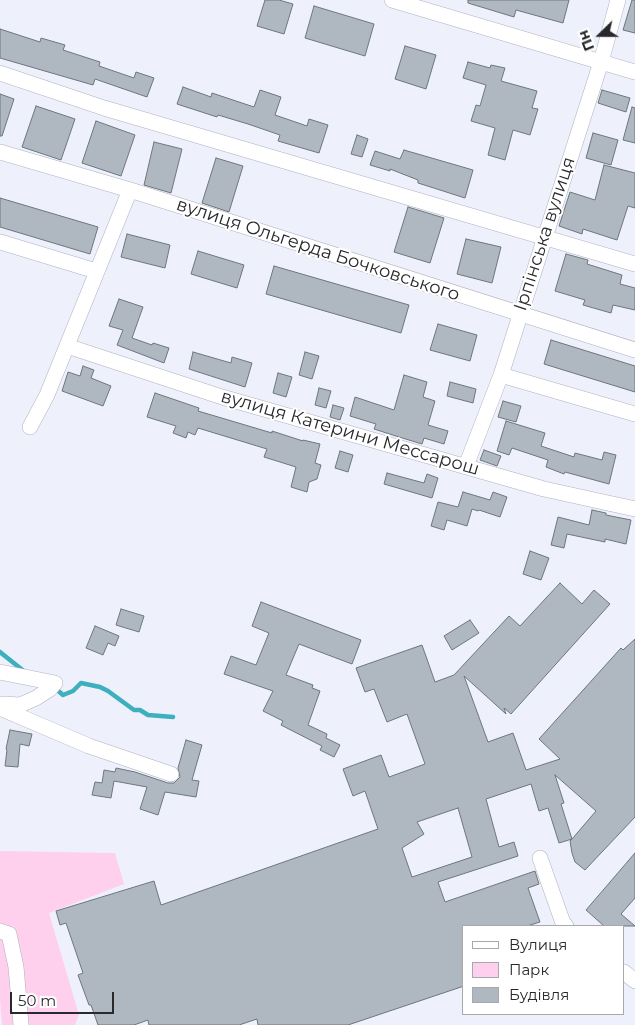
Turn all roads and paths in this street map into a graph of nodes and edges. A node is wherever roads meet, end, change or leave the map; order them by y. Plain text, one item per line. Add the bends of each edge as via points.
1 (392, 0) edge
2 (618, 0) edge
3 (601, 62) junction
4 (635, 72) edge
5 (0, 73) edge
6 (0, 152) edge
7 (130, 190) junction
8 (544, 238) junction
9 (0, 242) edge
10 (635, 264) edge
11 (96, 271) junction
12 (519, 314) junction
13 (67, 346) junction
14 (635, 350) edge
15 (501, 374) junction
16 (635, 414) edge
17 (30, 427) dead end
18 (466, 466) junction
19 (635, 508) edge
20 (0, 672) edge
21 (0, 706) edge
22 (171, 774) dead end
23 (540, 858) dead end
24 (565, 925) edge
25 (0, 931) edge
26 (625, 973) edge
27 (635, 981) edge
28 (21, 1025) edge

1 - 3 street
2 - 3 street, Ірпінська вулиця
3 - 4 street
3 - 8 street, Ірпінська вулиця
5 - 8 street via 104,108
6 - 7 street, вулиця Ольгерда Бочковського
7 - 11 street
7 - 12 street, вулиця Ольгерда Бочковського
8 - 10 street
8 - 12 street, Ірпінська вулиця
9 - 11 street
11 - 13 street
12 - 14 street, вулиця Ольгерда Бочковського
12 - 15 street, Ірпінська вулиця
13 - 17 street
13 - 18 street, вулиця Катерини Мессарош via 222,398
15 - 16 street
15 - 18 street, Ірпінська вулиця
18 - 19 street, вулиця Катерини Мессарош via 544,488
20 - 21 street via 53,686 20,705
21 - 22 street via 89,746
23 - 24 street
25 - 28 street via 10,934
26 - 27 street

